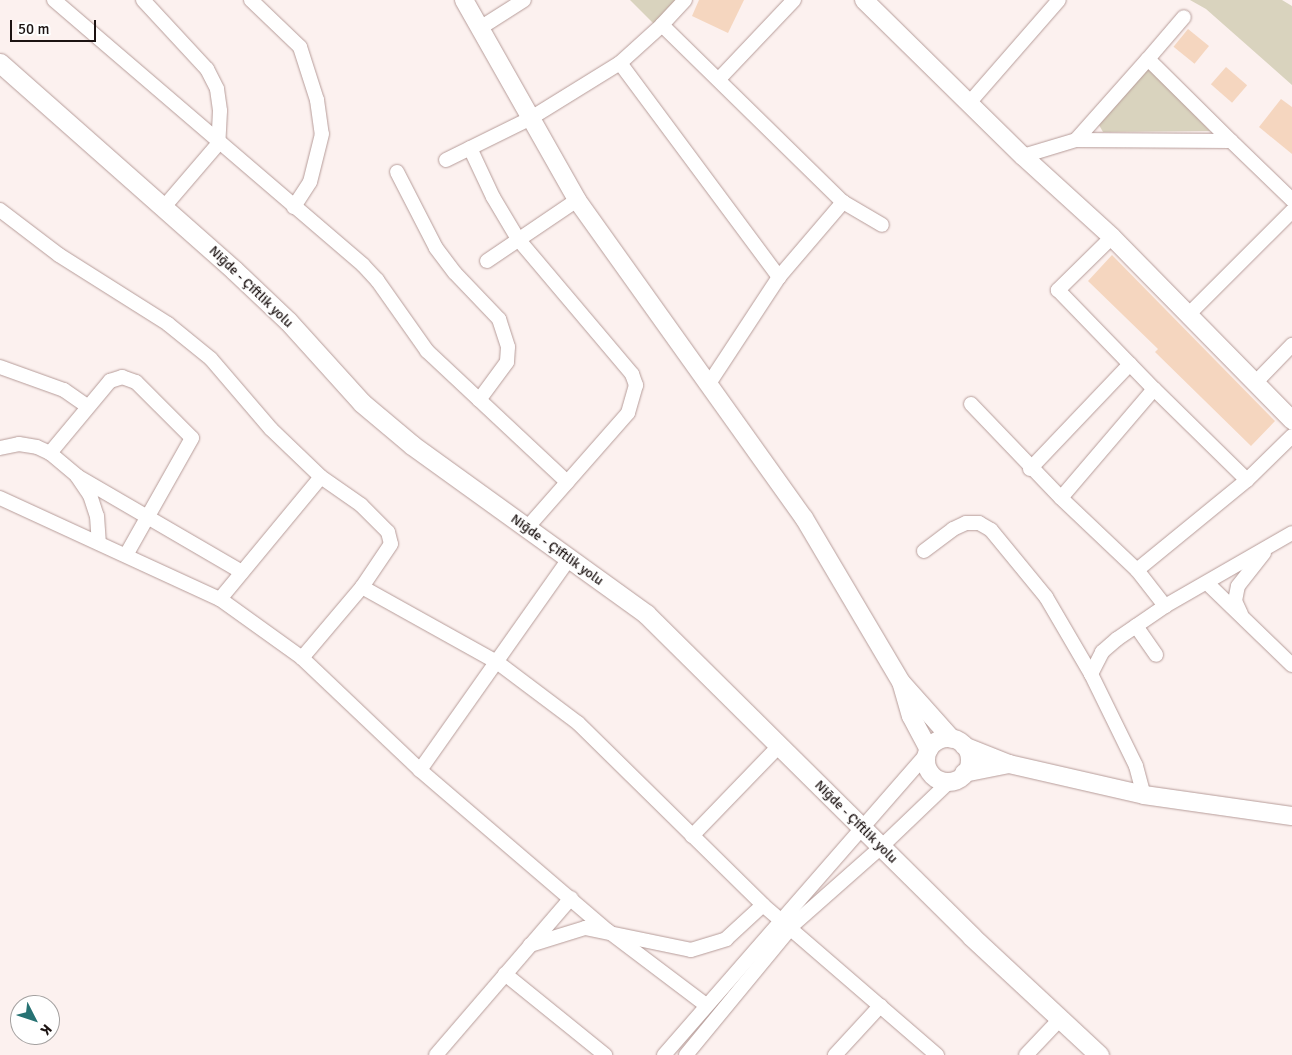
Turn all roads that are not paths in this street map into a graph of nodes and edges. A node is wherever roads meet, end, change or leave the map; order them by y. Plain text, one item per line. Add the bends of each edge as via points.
1 (54, 0) edge
2 (142, 0) edge
3 (251, 0) edge
4 (464, 0) edge
5 (524, 0) edge
6 (685, 0) edge
7 (794, 0) edge
8 (864, 0) edge
9 (1059, 0) edge
10 (1184, 17) dead end
11 (662, 25) junction
12 (480, 28) junction
13 (1148, 60) junction
14 (0, 63) edge
15 (620, 63) junction
16 (719, 79) junction
17 (970, 102) junction
18 (530, 118) junction
19 (1076, 140) junction
20 (1230, 141) junction
21 (218, 144) junction
22 (470, 148) junction
23 (1023, 156) junction
24 (446, 160) dead end
25 (397, 172) dead end
26 (577, 200) junction
27 (1292, 200) edge
28 (843, 202) junction
29 (164, 207) junction
30 (294, 207) junction
31 (0, 210) edge
32 (1292, 211) edge
33 (882, 225) dead end
34 (1112, 236) junction
35 (518, 239) junction
36 (487, 261) dead end
37 (779, 277) junction
38 (1190, 313) junction
39 (1292, 345) edge
40 (1130, 364) junction
41 (0, 367) edge
42 (710, 382) junction
43 (1256, 382) junction
44 (1154, 389) junction
45 (479, 400) junction
46 (971, 404) dead end
47 (87, 406) junction
48 (1292, 420) edge
49 (1292, 436) edge
50 (0, 448) edge
51 (50, 453) junction
52 (1030, 469) junction
53 (77, 476) junction
54 (321, 477) junction
55 (1247, 480) junction
56 (567, 482) junction
57 (0, 498) edge
58 (1062, 498) junction
59 (148, 518) junction
60 (527, 528) junction
61 (1292, 533) edge
62 (99, 542) junction
63 (1268, 548) junction
64 (924, 551) dead end
65 (126, 555) junction
66 (570, 559) junction
67 (1138, 570) junction
68 (242, 572) junction
69 (1207, 583) junction
70 (362, 586) junction
71 (220, 599) junction
72 (1165, 606) junction
73 (1242, 617) junction
74 (1136, 626) junction
75 (1156, 655) dead end
76 (302, 658) junction
77 (497, 662) junction
78 (1292, 665) edge
79 (1091, 674) junction
80 (901, 682) junction
81 (958, 742) junction
82 (779, 746) junction
83 (928, 752) junction
84 (1009, 764) junction
85 (420, 770) junction
86 (964, 774) junction
87 (948, 782) junction
88 (1144, 795) junction
89 (1292, 816) edge
90 (860, 827) junction
91 (692, 836) junction
92 (881, 847) junction
93 (571, 898) junction
94 (763, 905) junction
95 (785, 924) junction
96 (608, 931) junction
97 (530, 945) junction
98 (505, 974) junction
99 (706, 1005) junction
100 (880, 1006) junction
101 (1060, 1019) junction
102 (436, 1055) edge
103 (605, 1055) edge
104 (664, 1055) edge
105 (686, 1055) edge
106 (835, 1055) edge
107 (937, 1055) edge
108 (1026, 1055) edge
109 (1099, 1055) edge

1 - 21 street
2 - 21 street via 207,69 217,89
3 - 30 street via 300,47 316,100 322,134 310,182
4 - 12 street
5 - 12 street
6 - 11 street
7 - 16 street
8 - 17 street
9 - 17 street
10 - 13 street
11 - 15 street
11 - 16 street
12 - 18 street
13 - 19 street
13 - 20 street
14 - 29 main road, Niğde - Çiftlik yolu
15 - 18 street
15 - 37 street
16 - 28 street
17 - 23 street
18 - 22 street
18 - 26 street
19 - 20 street
19 - 23 street
20 - 27 street
21 - 29 street
21 - 30 street
22 - 24 street
22 - 35 street via 493,197
23 - 34 street
25 - 45 street via 436,248 499,319 508,347 507,362
26 - 35 street
26 - 42 street
28 - 33 street
28 - 37 street
29 - 60 main road, Niğde - Çiftlik yolu via 288,321 362,403 412,445
30 - 45 street via 377,280 427,351
31 - 54 street via 59,255 168,324 211,359 271,429
32 - 38 street
34 - 38 street
34 - 40 street via 1058,290
35 - 36 street
35 - 56 street via 632,374 636,385 628,413
37 - 42 street
38 - 43 street
39 - 43 street
40 - 44 street
40 - 52 street
41 - 47 street via 64,390
42 - 80 street via 804,518
43 - 48 street
44 - 55 street
44 - 58 street
45 - 56 street
46 - 52 street
47 - 51 street
47 - 59 street via 110,382 122,377 136,382 192,438
49 - 55 street
50 - 51 street via 19,444
51 - 53 street
52 - 58 street
53 - 59 street
53 - 62 street via 90,495 97,516
54 - 68 street
54 - 70 street via 361,505 388,532 392,544
55 - 67 street
56 - 60 street
57 - 62 street
58 - 67 street
59 - 65 street
59 - 68 street
60 - 66 main road, Niğde - Çiftlik yolu
61 - 63 street
62 - 65 street
63 - 69 street
63 - 73 street via 1238,586 1235,601
64 - 79 street via 966,523 979,524 991,530 1046,597
65 - 71 street
66 - 77 street
66 - 82 main road, Niğde - Çiftlik yolu via 646,614
67 - 72 street
68 - 71 street
69 - 72 street
69 - 73 street
70 - 76 street
70 - 77 street
71 - 76 street
72 - 74 street
73 - 78 street
74 - 75 street
74 - 79 street via 1102,652
76 - 85 street
77 - 85 street
77 - 91 street via 578,723
79 - 88 street via 1136,766
80 - 81 street
80 - 83 street via 911,716
81 - 83 street via 936,742
81 - 84 street
81 - 86 street via 969,757
82 - 90 main road, Niğde - Çiftlik yolu
82 - 91 street
83 - 87 street via 930,773
83 - 90 street
84 - 86 street
84 - 88 street
85 - 93 street
86 - 87 street
87 - 92 street
88 - 89 street
90 - 92 main road, Niğde - Çiftlik yolu
90 - 95 street
91 - 94 street
92 - 95 street
92 - 101 main road, Niğde - Çiftlik yolu
93 - 96 street
93 - 97 street
94 - 95 street
94 - 96 street via 726,939 691,950 651,944
95 - 99 street
95 - 100 street
95 - 105 street
96 - 97 street via 572,930
96 - 99 street
97 - 98 street
98 - 102 street
98 - 103 street
99 - 104 street
100 - 106 street
100 - 107 street
101 - 108 street
101 - 109 main road, Niğde - Çiftlik yolu

